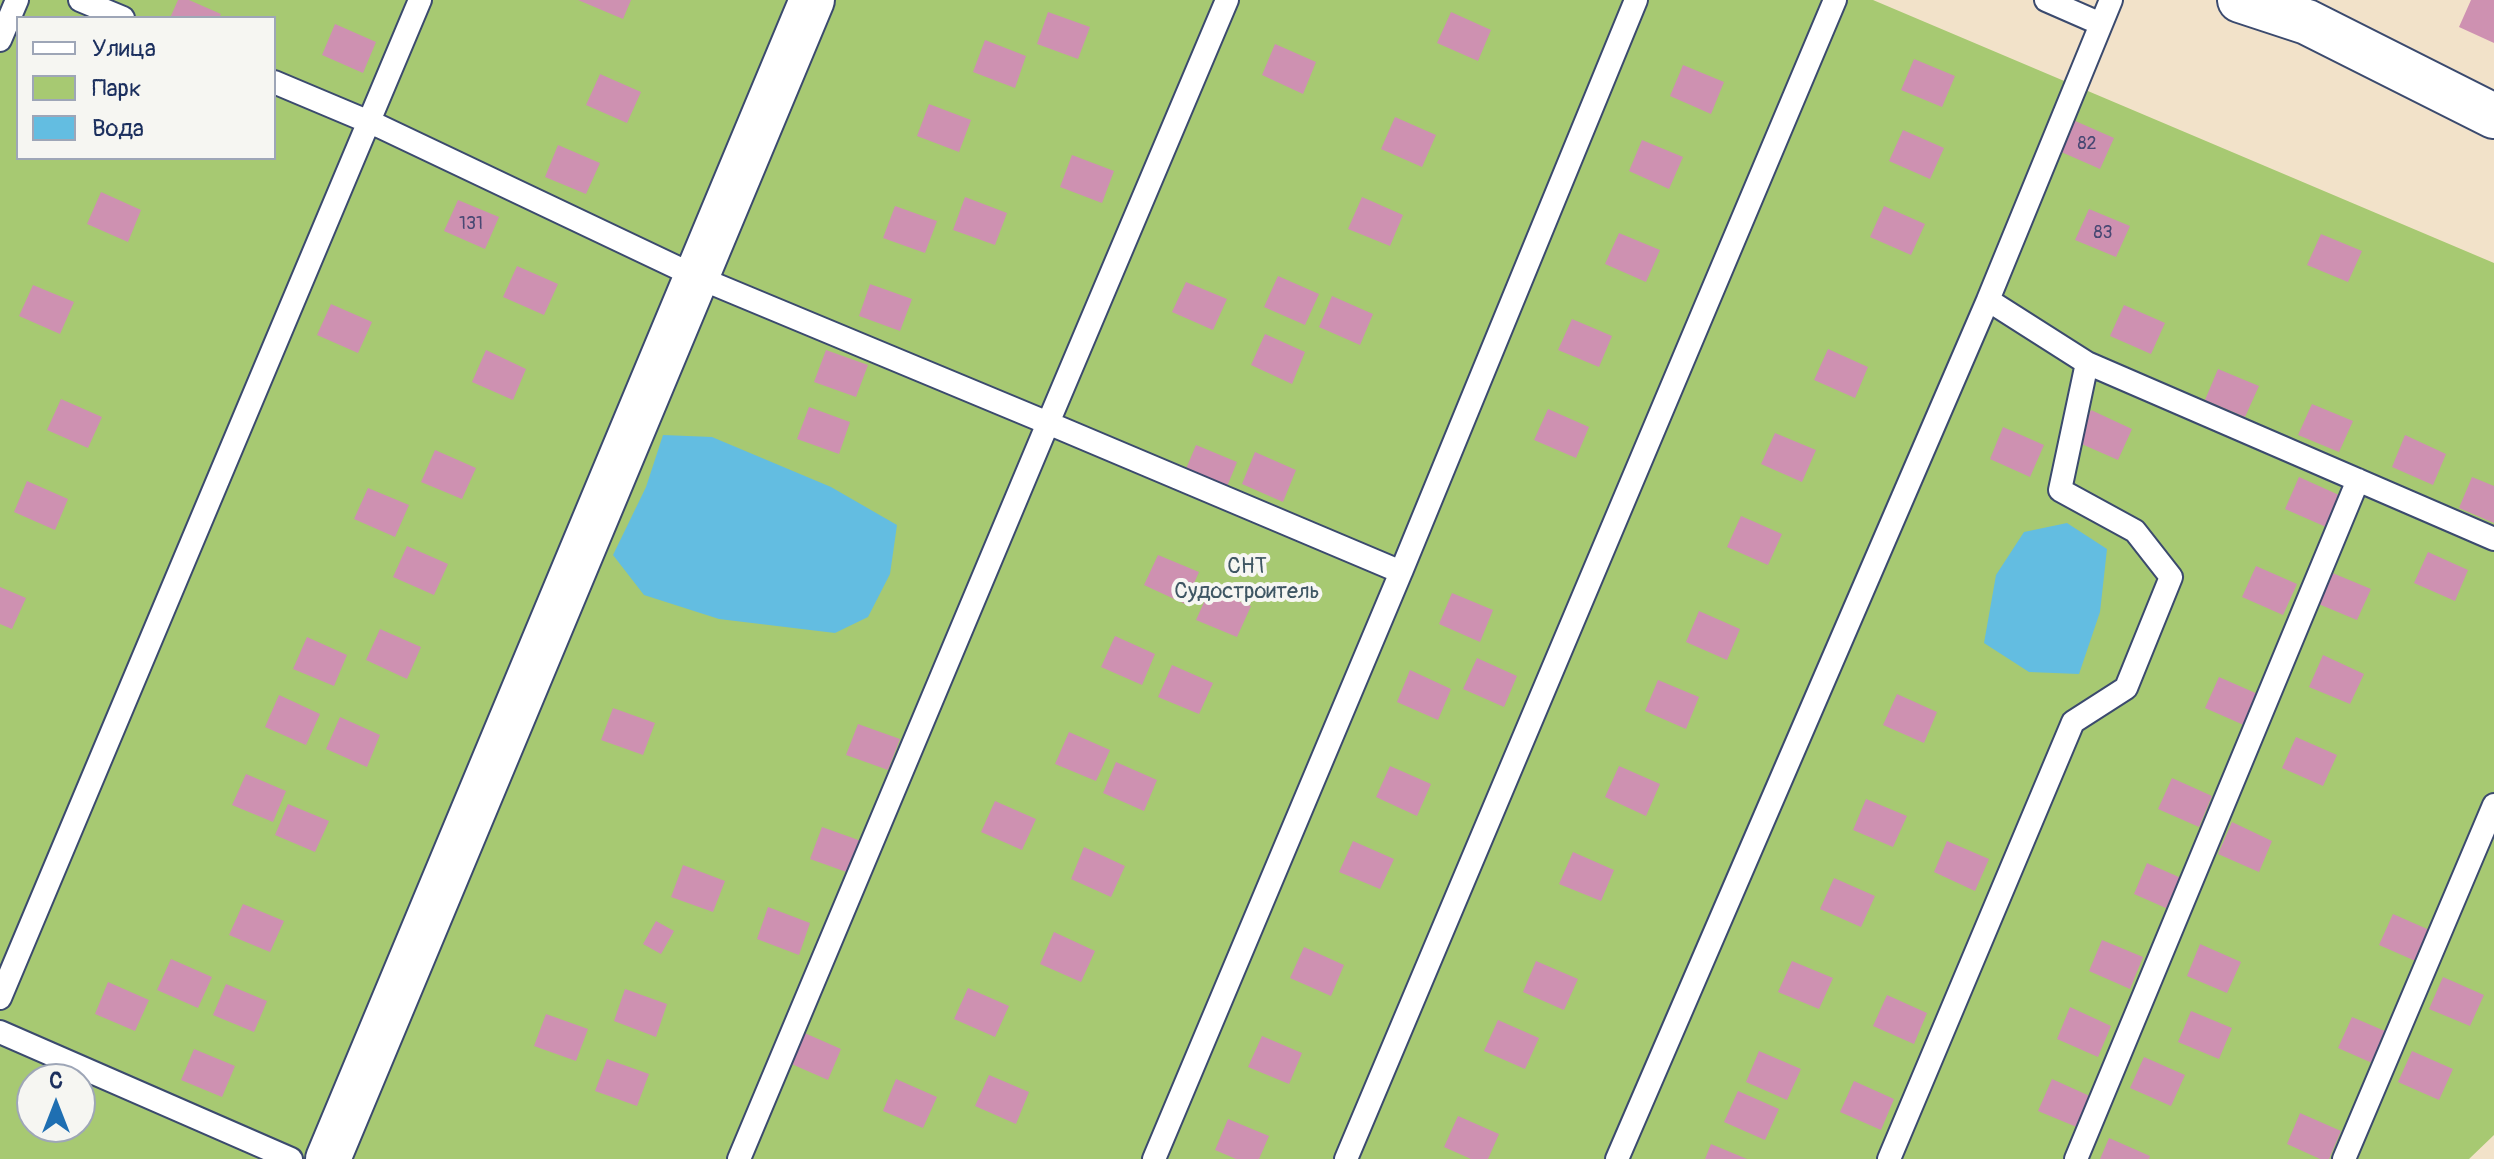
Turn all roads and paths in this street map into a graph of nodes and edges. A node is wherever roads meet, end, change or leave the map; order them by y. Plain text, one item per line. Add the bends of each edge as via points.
1 (17, 0) edge
2 (80, 0) edge
3 (420, 0) edge
4 (812, 0) edge
5 (1227, 0) edge
6 (1636, 0) edge
7 (1835, 0) edge
8 (2046, 0) edge
9 (2111, 0) edge
10 (2240, 0) edge
11 (118, 16) edge
12 (2101, 24) junction
13 (0, 40) edge
14 (276, 83) edge
15 (2494, 116) edge
16 (369, 122) junction
17 (697, 277) junction
18 (1988, 300) junction
19 (2087, 363) junction
20 (1048, 423) junction
21 (2358, 480) junction
22 (2494, 539) edge
23 (1401, 572) junction
24 (2494, 805) edge
25 (0, 998) edge
26 (0, 1032) edge
27 (291, 1159) edge
28 (328, 1159) edge
29 (739, 1159) edge
30 (1154, 1159) edge
31 (1346, 1159) edge
32 (1617, 1159) edge
33 (1889, 1159) edge
34 (2076, 1159) edge
35 (2344, 1159) edge

1 - 13 lane
2 - 11 lane
3 - 16 lane
4 - 17 street
5 - 20 lane
6 - 23 lane
7 - 31 lane
8 - 12 lane
9 - 12 lane
10 - 15 street via 2307,22
12 - 18 lane
14 - 16 lane
16 - 17 lane
16 - 25 lane
17 - 20 lane
17 - 28 street
18 - 19 lane
18 - 32 lane
19 - 21 lane
19 - 33 lane via 2060,490 2135,531 2171,577 2126,688 2073,722
20 - 23 lane
20 - 29 lane
21 - 22 lane
21 - 34 lane
23 - 30 lane
24 - 35 lane
26 - 27 lane

